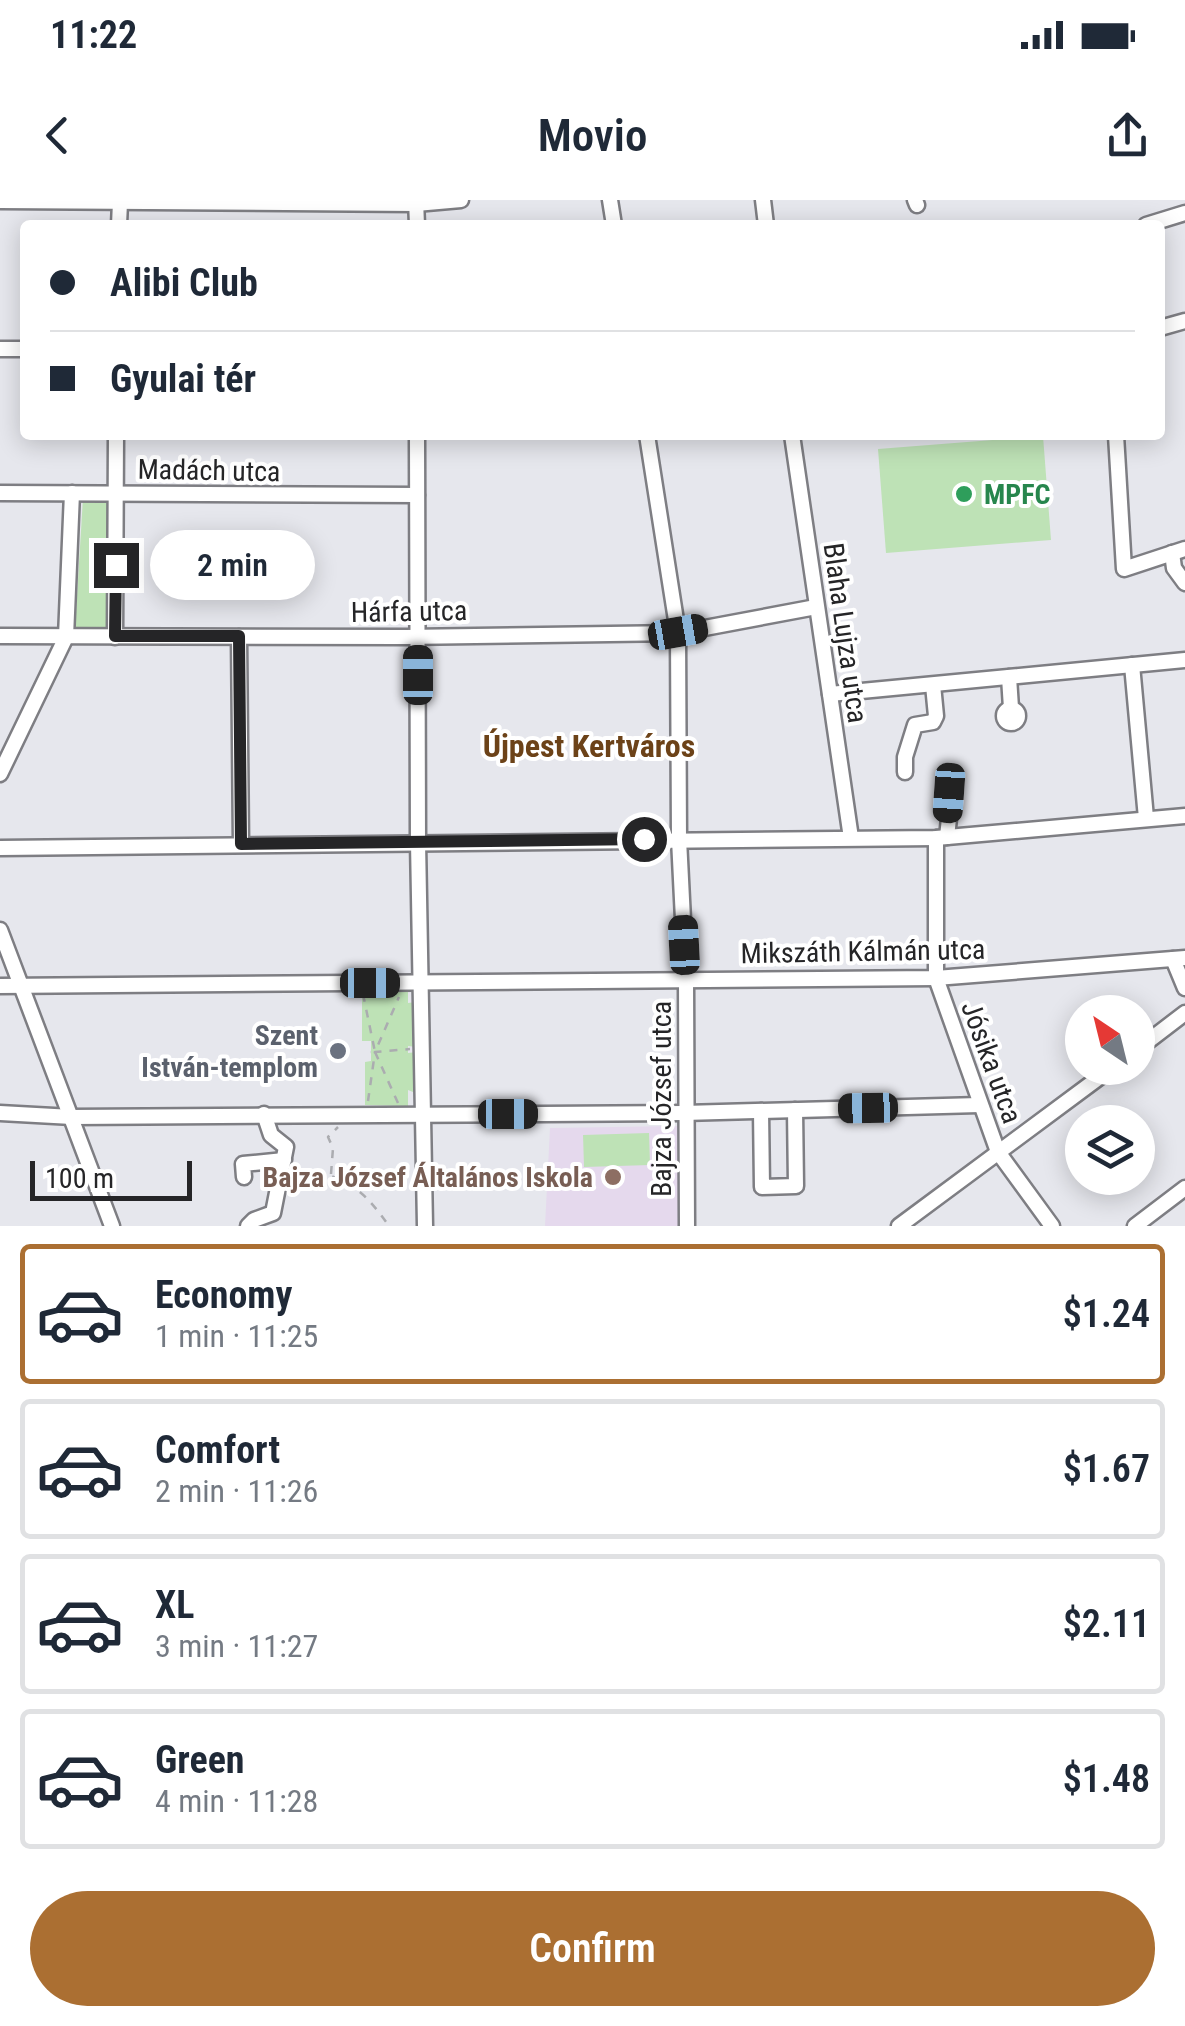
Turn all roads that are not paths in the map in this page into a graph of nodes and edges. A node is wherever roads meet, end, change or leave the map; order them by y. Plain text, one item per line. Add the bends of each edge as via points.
1 (461, 200) edge
2 (0, 201) edge
3 (57, 201) edge
4 (120, 202) edge
5 (191, 202) edge
6 (416, 202) edge
7 (116, 440) edge
8 (417, 440) edge
9 (648, 440) edge
10 (793, 440) edge
11 (1116, 440) edge
12 (0, 493) edge
13 (72, 493) junction
14 (116, 494) junction
15 (417, 496) junction
16 (1178, 551) edge
17 (1185, 583) edge
18 (816, 607) junction
19 (678, 632) junction
20 (0, 636) edge
21 (115, 636) junction
22 (239, 636) junction
23 (418, 636) junction
24 (66, 637) junction
25 (1185, 660) edge
26 (1132, 666) junction
27 (1009, 677) junction
28 (933, 685) junction
29 (830, 694) junction
30 (1021, 713) dead end
31 (905, 772) dead end
32 (0, 774) edge
33 (952, 790) dead end
34 (1185, 816) edge
35 (1146, 818) junction
36 (851, 838) junction
37 (942, 838) junction
38 (679, 839) junction
39 (418, 842) junction
40 (241, 844) junction
41 (0, 848) edge
42 (0, 930) edge
43 (1179, 958) edge
44 (936, 978) junction
45 (686, 980) junction
46 (421, 982) junction
47 (0, 986) edge
48 (22, 986) junction
49 (1185, 988) edge
50 (1185, 1014) edge
51 (1155, 1036) edge
52 (1089, 1085) edge
53 (980, 1105) junction
54 (795, 1110) junction
55 (760, 1111) junction
56 (684, 1113) junction
57 (0, 1114) edge
58 (264, 1114) junction
59 (424, 1114) junction
60 (72, 1116) junction
61 (998, 1152) junction
62 (284, 1160) junction
63 (244, 1177) dead end
64 (1185, 1188) edge
65 (266, 1221) edge
66 (112, 1226) edge
67 (248, 1226) edge
68 (425, 1226) edge
69 (687, 1226) edge
70 (898, 1226) edge
71 (1052, 1226) edge
72 (1135, 1226) edge

1 - 6 street
2 - 3 street
3 - 4 street
4 - 5 street
5 - 6 street
7 - 14 street
8 - 15 street
9 - 19 street, Bajza József utca
10 - 18 street, Blaha Lujza utca
11 - 16 street via 1124,568
12 - 13 street, Madách utca
13 - 14 street, Madách utca
13 - 24 street
14 - 15 street, Madách utca
14 - 21 street
15 - 23 street
16 - 17 street via 1174,568
18 - 19 street, Hárfa utca
18 - 29 street, Blaha Lujza utca
19 - 23 street, Hárfa utca
19 - 38 street, Bajza József utca
20 - 24 street, Hárfa utca
21 - 22 street, Hárfa utca
21 - 24 street, Hárfa utca
22 - 23 street, Hárfa utca
22 - 40 street
23 - 39 street
24 - 32 street
25 - 26 street
26 - 27 street
26 - 35 street
27 - 28 street
27 - 30 street
28 - 29 street
28 - 31 street via 936,716 909,735
29 - 36 street, Blaha Lujza utca
33 - 37 street, Jósika utca
34 - 35 street
35 - 37 street
36 - 37 street
36 - 38 street
37 - 44 street, Jósika utca
38 - 39 street
38 - 45 street, Bajza József utca
39 - 40 street
39 - 46 street
40 - 41 street
42 - 48 street
43 - 44 street, Mikszáth Kálmán utca
43 - 49 street
44 - 45 street, Mikszáth Kálmán utca
44 - 53 street, Jósika utca
45 - 46 street, Mikszáth Kálmán utca
45 - 56 street, Bajza József utca
46 - 48 street, Mikszáth Kálmán utca
46 - 59 street
47 - 48 street
48 - 60 street
50 - 51 street
52 - 61 street
53 - 54 street
53 - 61 street, Jósika utca
54 - 55 street
54 - 55 street via 796,1186 762,1186
55 - 56 street
56 - 59 street
56 - 69 street, Bajza József utca
57 - 60 street
58 - 59 street
58 - 60 street
58 - 62 street via 286,1147
59 - 68 street
60 - 66 street
61 - 70 street
61 - 71 street, Jósika utca
62 - 63 street via 244,1164
62 - 65 street
64 - 72 street
65 - 67 street

